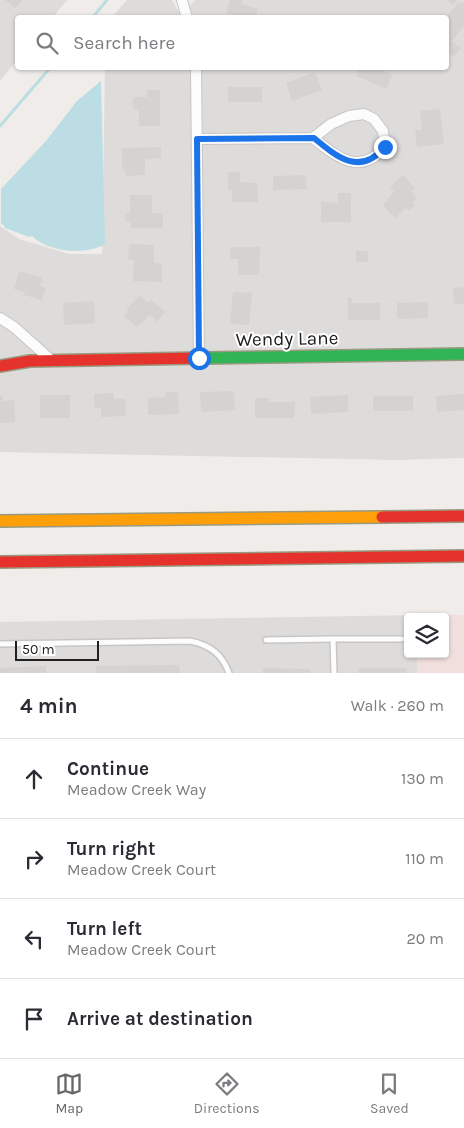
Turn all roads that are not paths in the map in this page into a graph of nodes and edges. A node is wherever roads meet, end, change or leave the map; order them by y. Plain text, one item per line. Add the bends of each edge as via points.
1 (182, 0) edge
2 (186, 15) edge
3 (196, 70) edge
4 (314, 138) junction
5 (197, 139) junction
6 (0, 318) edge
7 (464, 354) edge
8 (199, 358) junction
9 (51, 360) junction
10 (0, 366) edge
11 (464, 516) edge
12 (0, 521) edge
13 (464, 556) edge
14 (0, 562) edge
15 (402, 638) dead end
16 (333, 639) junction
17 (266, 640) dead end
18 (0, 644) edge
19 (229, 673) edge
20 (334, 673) edge

1 - 2 street
3 - 5 street
4 - 4 street via 332,154 354,163 365,163 385,147 383,131 374,119 364,114 331,124
4 - 5 street
5 - 8 street
6 - 9 street
7 - 8 main road, Wendy Lane
8 - 9 main road, Wendy Lane
9 - 10 main road, Wendy Lane
11 - 12 main road
13 - 14 main road
15 - 16 lane
16 - 17 lane
16 - 20 lane
18 - 19 lane via 190,641 213,649

